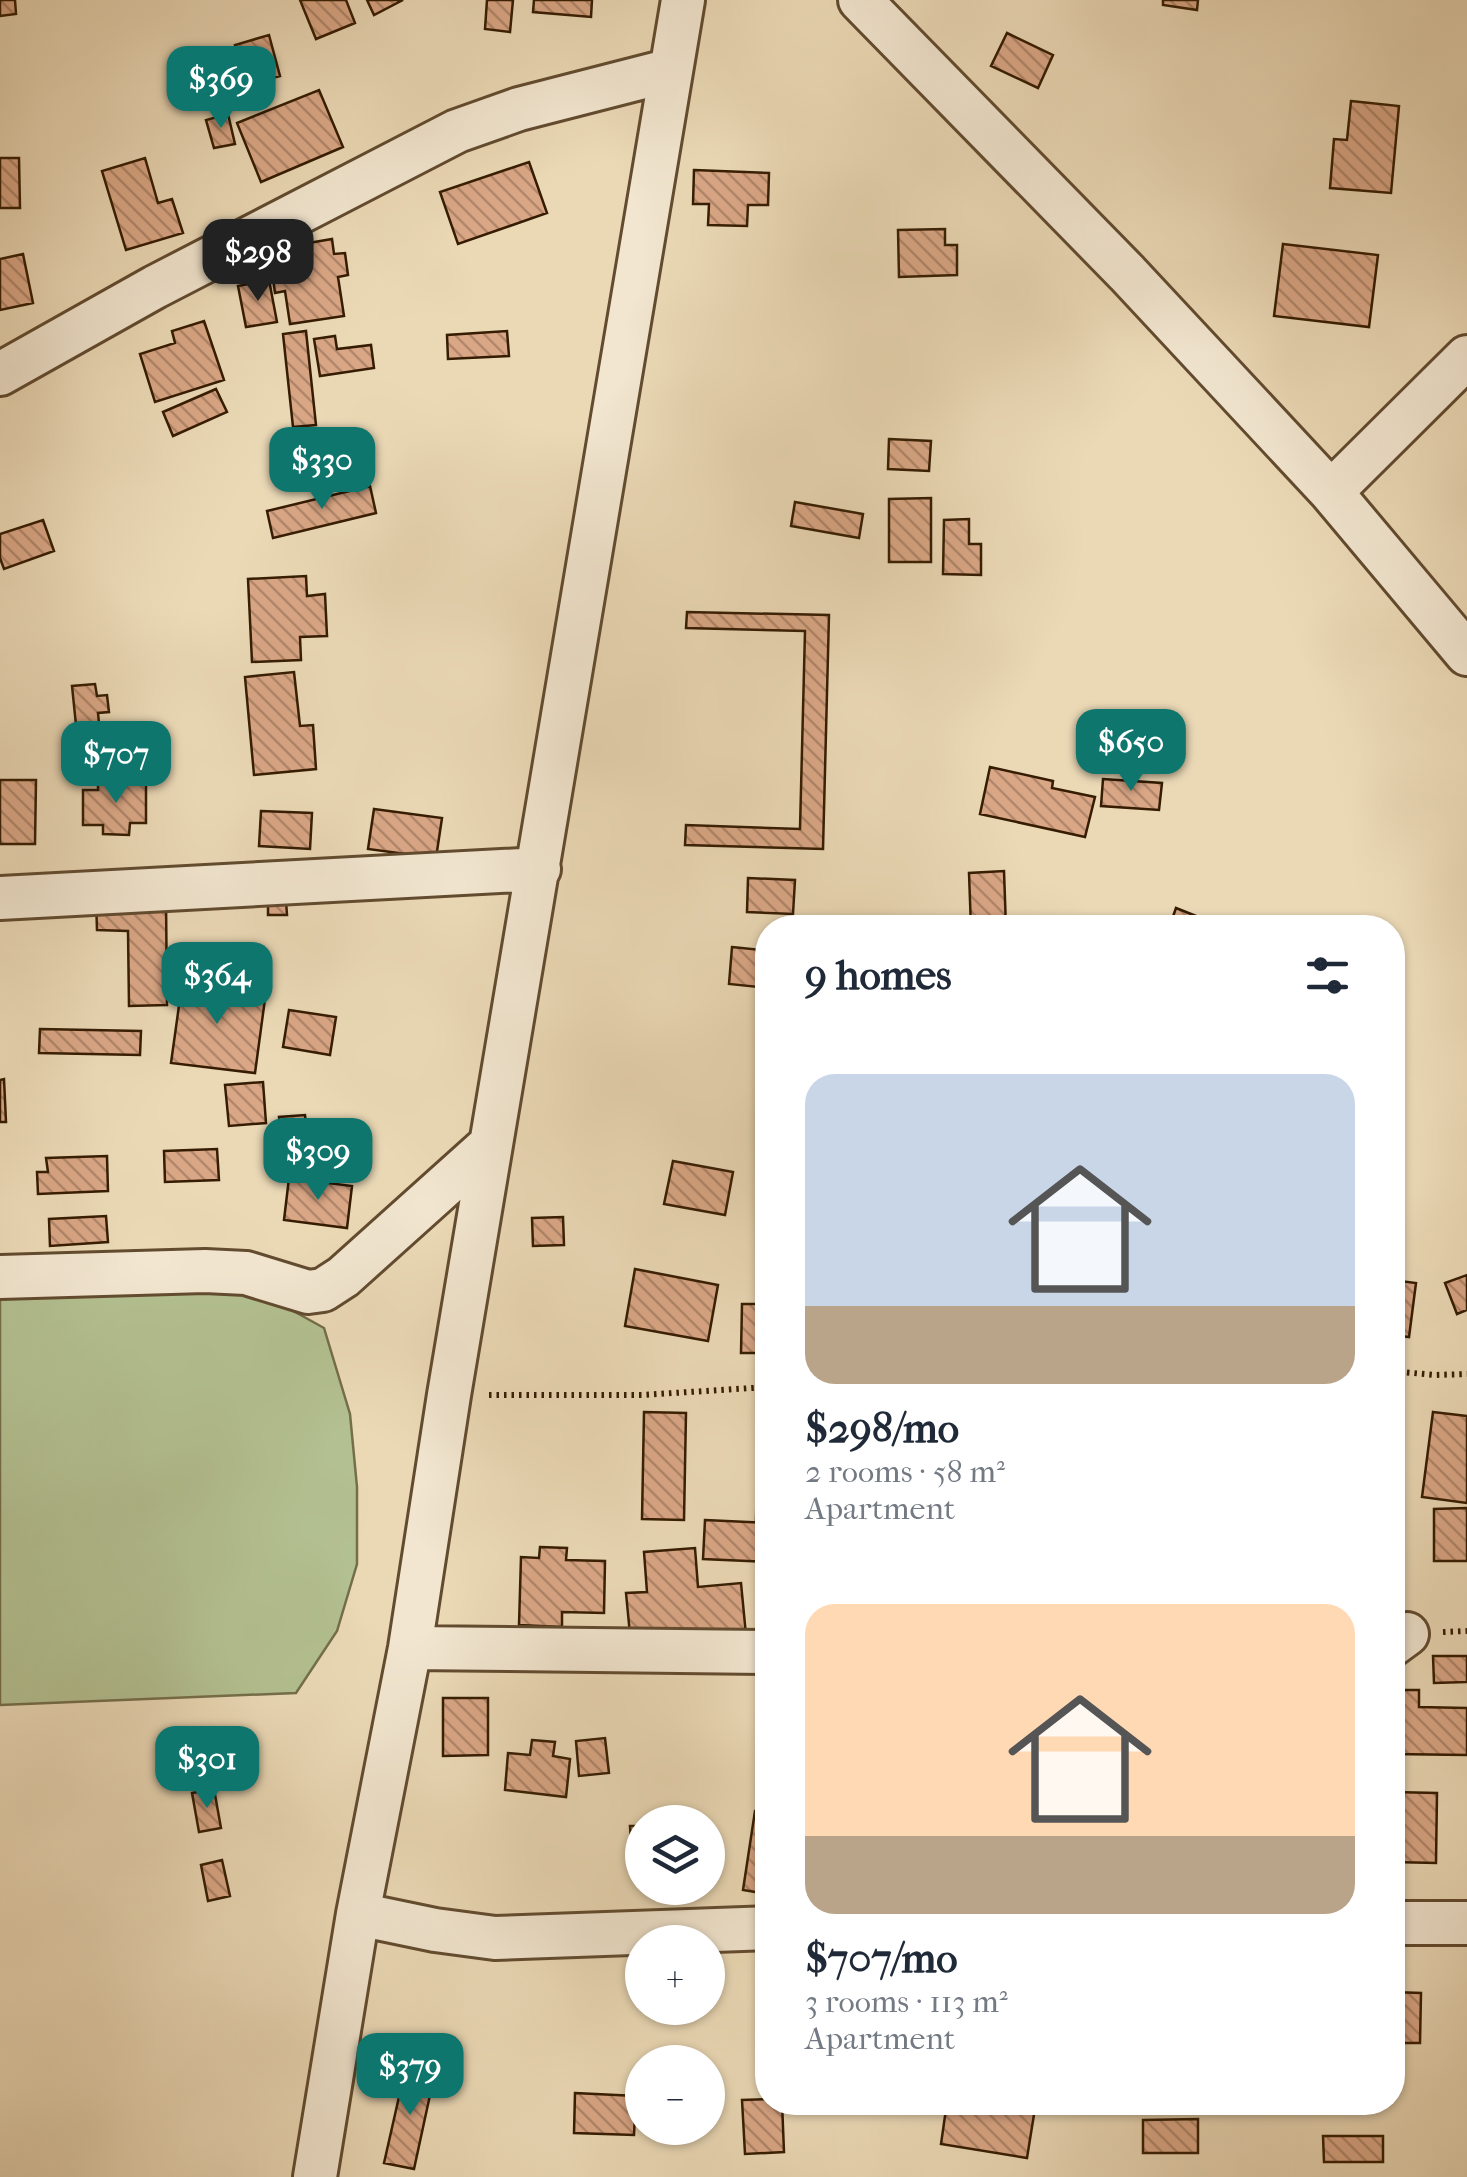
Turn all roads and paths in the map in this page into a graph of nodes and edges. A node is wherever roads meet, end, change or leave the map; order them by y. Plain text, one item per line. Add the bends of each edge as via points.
1 (683, 0) edge
2 (860, 0) edge
3 (671, 70) junction
4 (1467, 356) edge
5 (0, 374) edge
6 (1331, 492) junction
7 (1467, 654) edge
8 (539, 869) junction
9 (0, 898) edge
10 (490, 1145) junction
11 (0, 1277) edge
12 (1405, 1372) edge
13 (1467, 1374) edge
14 (755, 1388) edge
15 (448, 1395) junction
16 (410, 1648) junction
17 (755, 1652) edge
18 (358, 1914) junction
19 (1405, 1922) edge
20 (1467, 1923) edge
21 (755, 1928) edge
22 (315, 2177) edge

1 - 3 street
2 - 6 street
3 - 5 street via 457,131
3 - 8 street
4 - 6 street
6 - 7 street
8 - 9 street
8 - 10 street
10 - 11 street via 323,1290 219,1272
10 - 15 street
12 - 13 path
14 - 15 path
15 - 16 street
16 - 17 street
16 - 18 street
18 - 21 street via 495,1938
18 - 22 street
19 - 20 street

